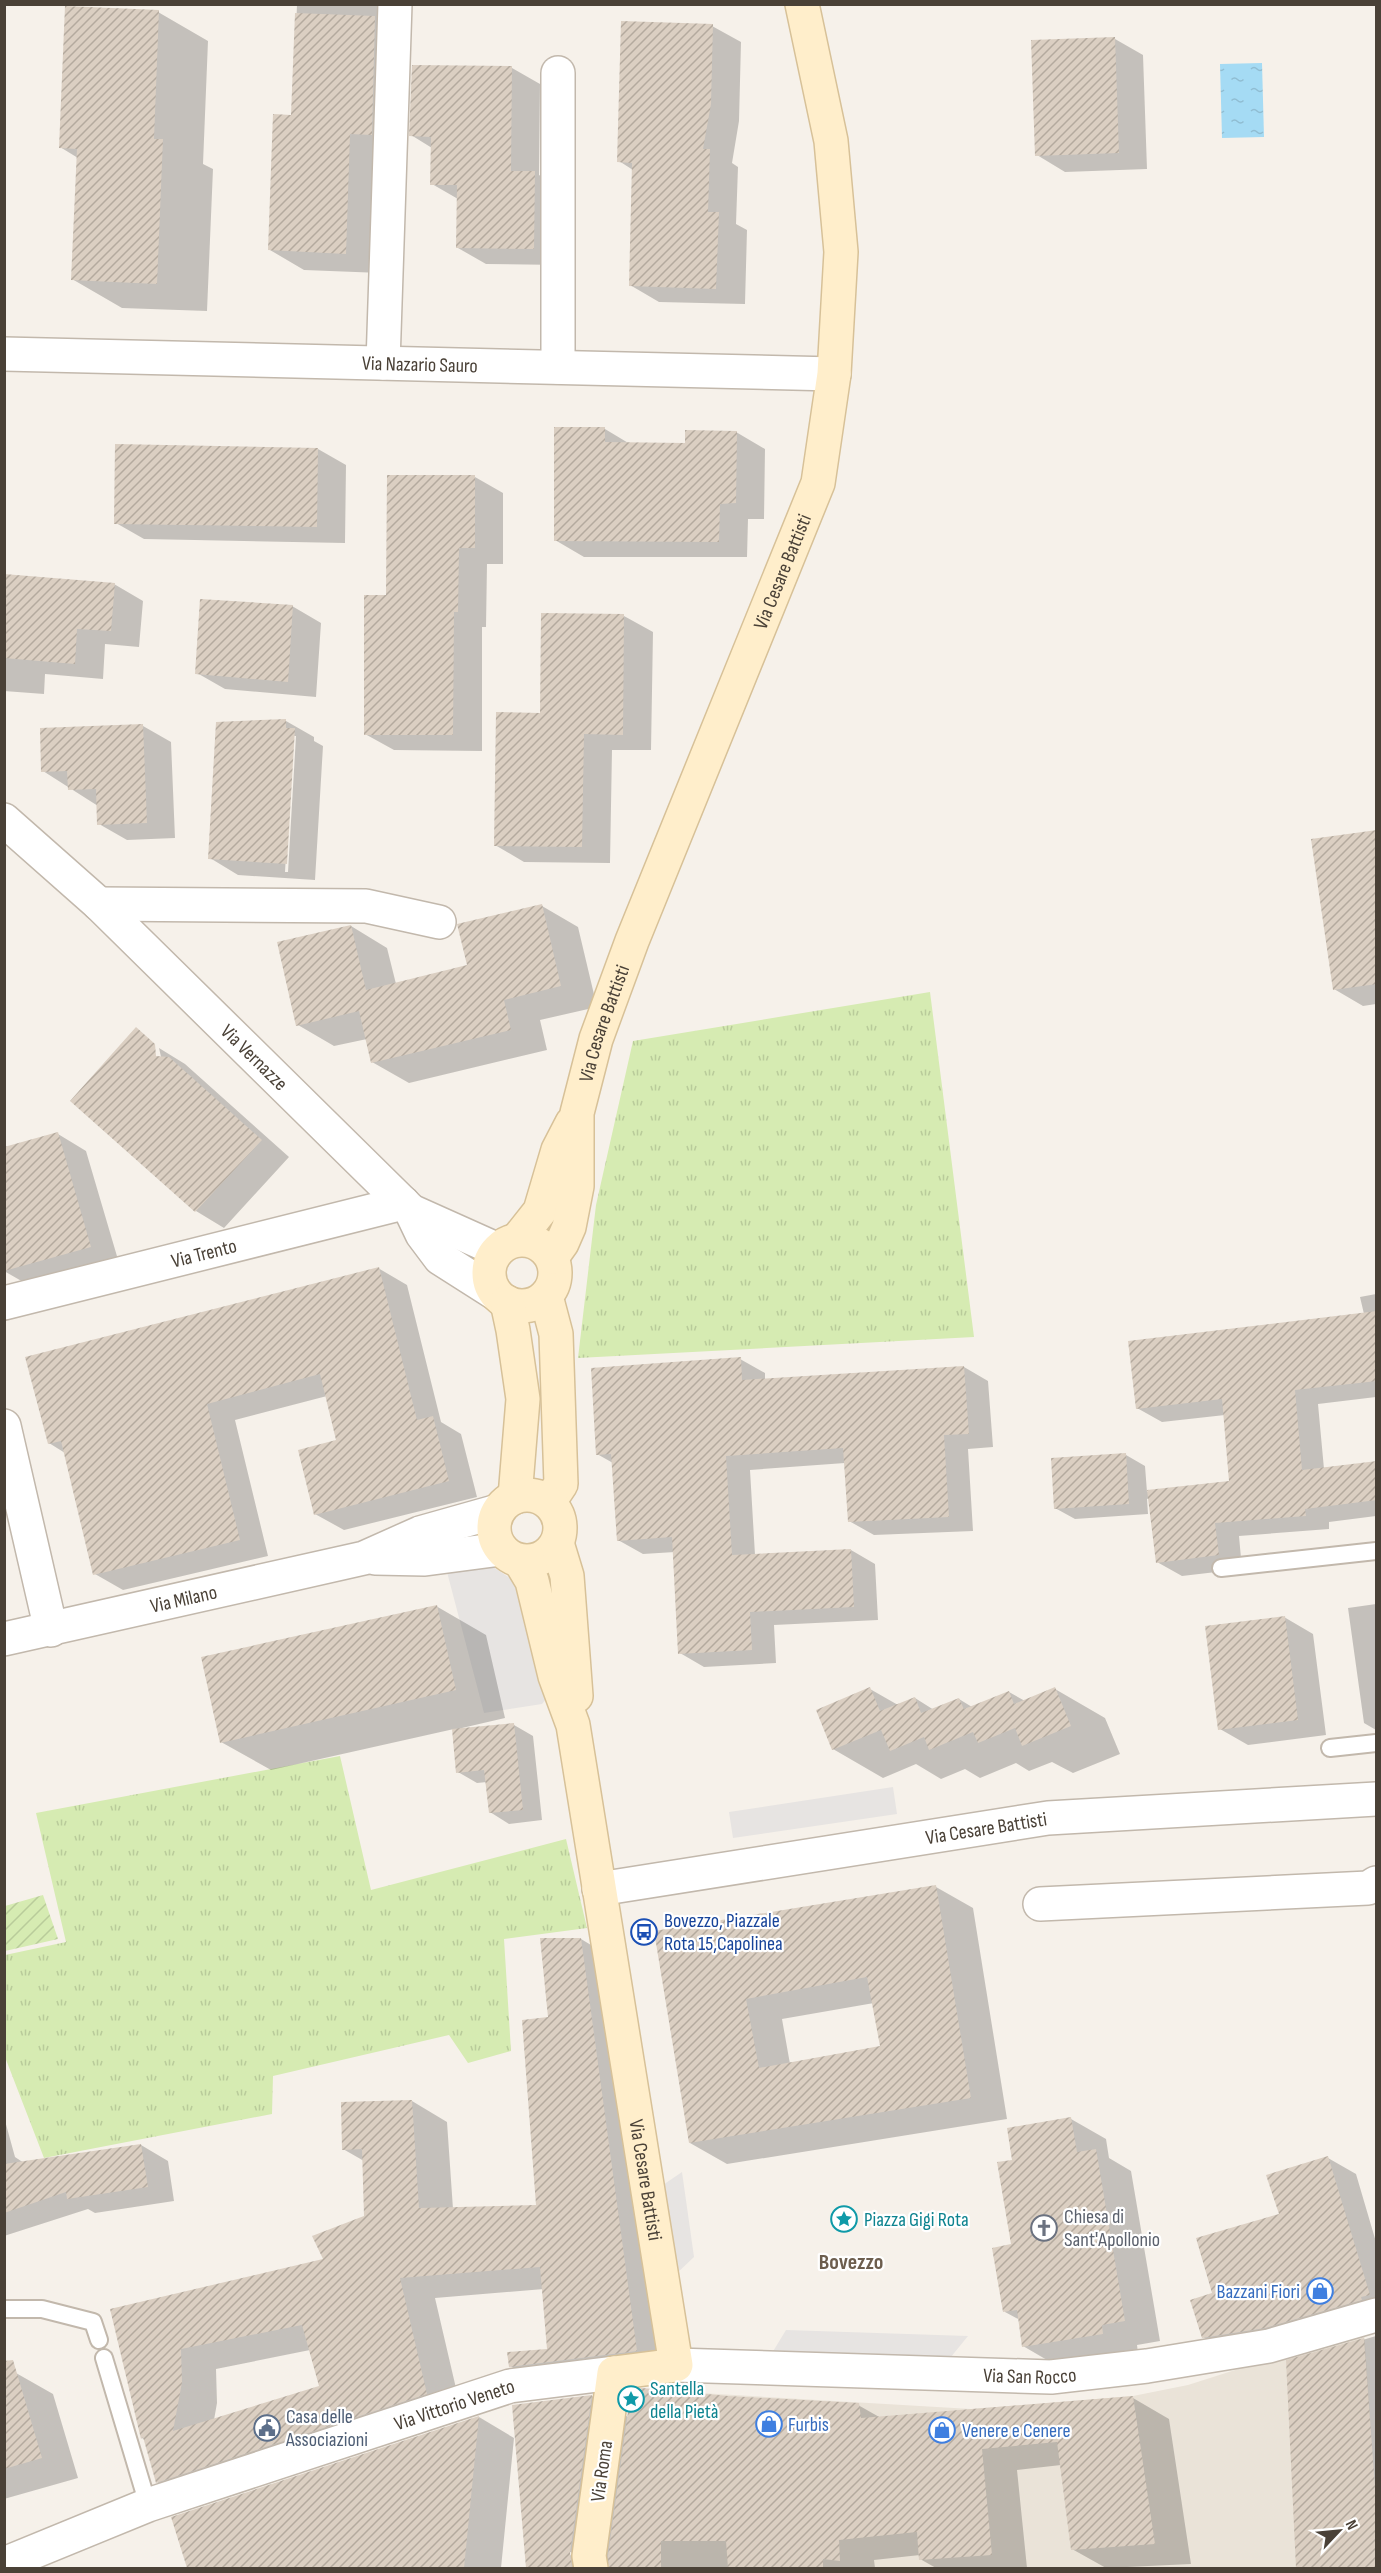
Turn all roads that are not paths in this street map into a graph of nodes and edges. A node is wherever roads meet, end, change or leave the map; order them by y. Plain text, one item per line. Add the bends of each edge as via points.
1 (395, 4) edge
2 (802, 4) edge
3 (558, 73) dead end
4 (4, 354) edge
5 (383, 363) junction
6 (558, 367) junction
7 (834, 374) junction
8 (4, 820) edge
9 (99, 904) junction
10 (439, 922) dead end
11 (577, 1113) junction
12 (407, 1207) junction
13 (507, 1245) junction
14 (552, 1257) junction
15 (546, 1296) junction
16 (501, 1297) junction
17 (4, 1302) edge
18 (4, 1426) edge
19 (549, 1502) junction
20 (507, 1504) junction
21 (558, 1543) junction
22 (1377, 1551) edge
23 (511, 1555) junction
24 (364, 1558) junction
25 (1221, 1568) dead end
26 (51, 1630) junction
27 (4, 1639) edge
28 (573, 1725) junction
29 (1377, 1743) edge
30 (1330, 1748) dead end
31 (1377, 1799) edge
32 (1377, 1883) edge
33 (599, 1889) junction
34 (1040, 1904) dead end
35 (4, 2309) edge
36 (1377, 2315) edge
37 (99, 2340) dead end
38 (104, 2358) dead end
39 (676, 2365) junction
40 (614, 2373) junction
41 (148, 2505) junction
42 (8, 2565) edge
43 (591, 2568) edge

1 - 5 street
2 - 7 street, Via Cesare Battisti via 831,141 841,252
3 - 6 street
4 - 5 street, Via Nazario Sauro
5 - 6 street, Via Nazario Sauro
6 - 7 street, Via Nazario Sauro
7 - 11 street, Via Cesare Battisti via 818,483 633,941 596,1039
8 - 9 street, Via Vernazze
9 - 10 street via 366,906
9 - 12 street, Via Vernazze
11 - 13 street, Via Cesare Battisti via 558,1150 540,1211
11 - 14 street, Via Cesare Battisti via 577,1185 569,1227
12 - 13 street, Via Vernazze
12 - 16 street, Via Vernazze via 440,1258
12 - 17 street, Via Trento
13 - 14 street via 526,1239 542,1245
13 - 16 street, Via Cesare Battisti via 490,1264 489,1279
14 - 15 street, Via Cesare Battisti via 555,1278
15 - 16 street via 534,1304 520,1306
15 - 19 street via 556,1334 561,1484
16 - 20 street, Via Cesare Battisti via 513,1330 523,1399
18 - 26 street
19 - 20 street via 527,1495
19 - 21 street, Via Cesare Battisti via 559,1521
20 - 23 street, Via Cesare Battisti via 494,1522 494,1533
20 - 24 street, Via Milano via 420,1533
21 - 23 street via 548,1555 535,1561
21 - 28 street, Via Cesare Battisti via 567,1576 577,1692
22 - 25 lane
23 - 24 street, Via Milano
23 - 28 street, Via Cesare Battisti via 532,1581 555,1676
24 - 26 street, Via Milano
26 - 27 street, Via Milano
28 - 33 street, Via Cesare Battisti
29 - 30 lane
31 - 33 street, Via Cesare Battisti via 1048,1818
32 - 34 street via 1368,1888
33 - 39 street, Via Cesare Battisti
35 - 37 lane via 42,2309 93,2322
36 - 39 street, Via San Rocco via 1269,2346 1051,2377
38 - 41 lane
39 - 40 street, Via Vittorio Veneto
40 - 41 street, Via Vittorio Veneto via 510,2386
40 - 43 street, Via Roma via 589,2556
41 - 42 street, Via Vittorio Veneto

